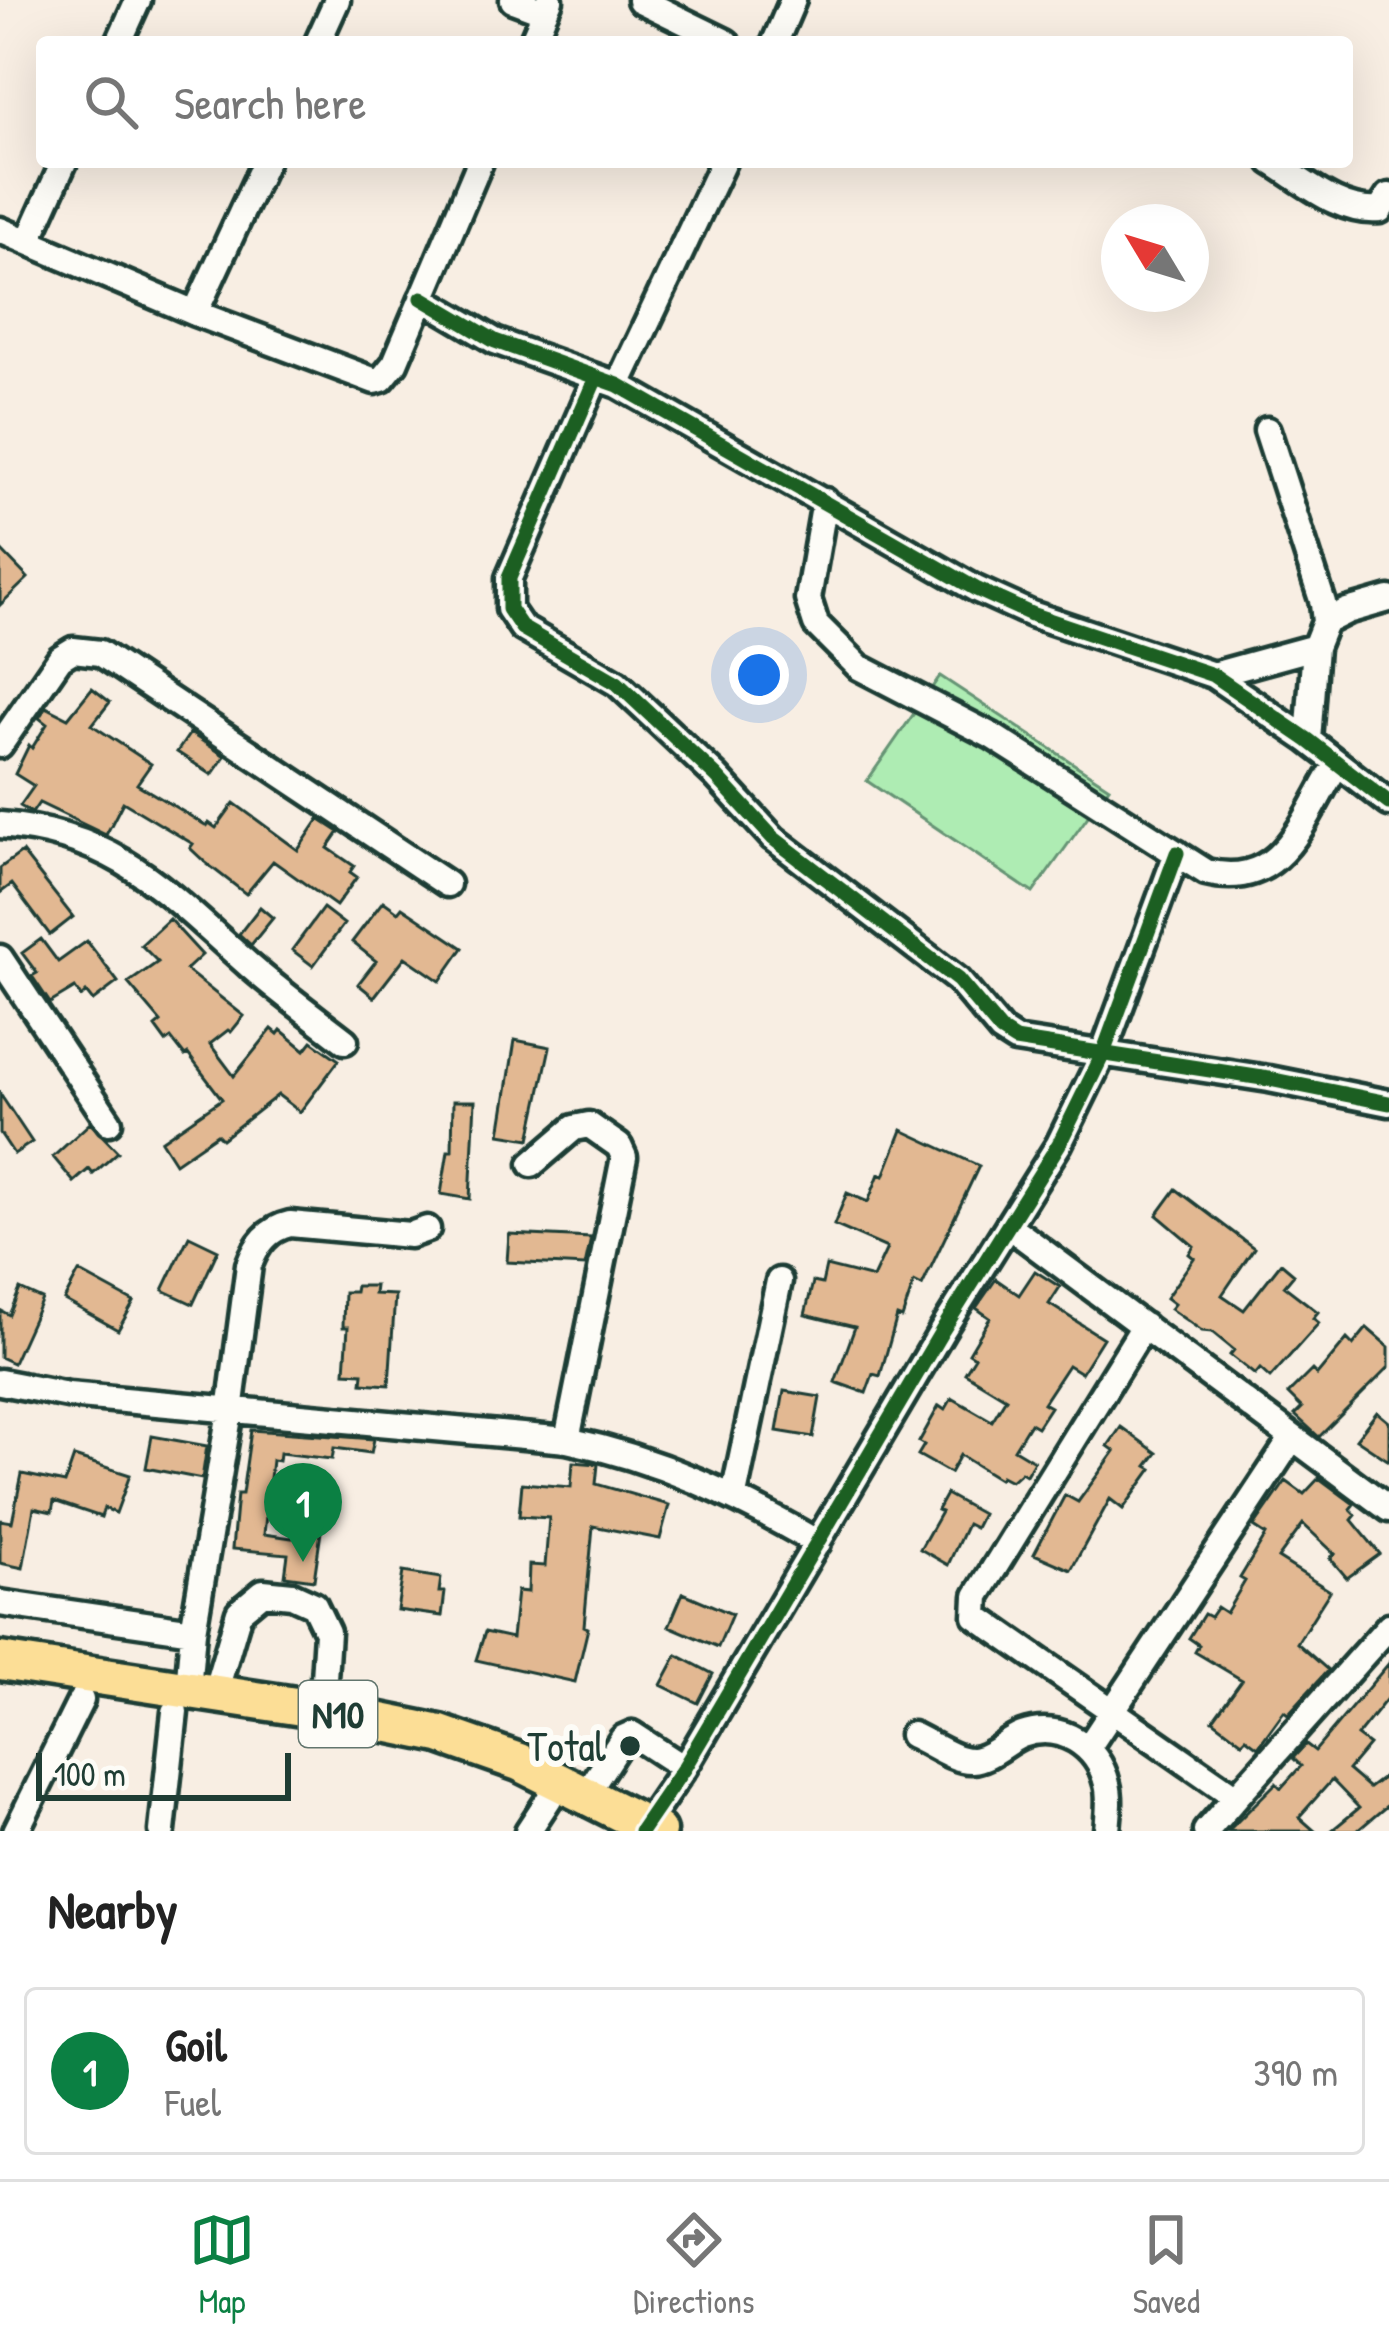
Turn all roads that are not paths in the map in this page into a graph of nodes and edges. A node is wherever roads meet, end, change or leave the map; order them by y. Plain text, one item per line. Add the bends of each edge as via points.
1 (138, 0) edge
2 (337, 0) edge
3 (513, 0) edge
4 (640, 0) edge
5 (793, 0) edge
6 (547, 6) edge
7 (122, 36) edge
8 (321, 36) edge
9 (534, 36) edge
10 (714, 36) edge
11 (778, 36) edge
12 (61, 168) edge
13 (262, 168) edge
14 (477, 168) edge
15 (720, 168) edge
16 (1282, 168) edge
17 (1389, 196) edge
18 (0, 230) edge
19 (28, 242) junction
20 (422, 298) junction
21 (195, 313) junction
22 (606, 382) junction
23 (1267, 430) dead end
24 (825, 501) junction
25 (1389, 599) edge
26 (1325, 622) junction
27 (1315, 647) junction
28 (1214, 675) junction
29 (1308, 740) junction
30 (0, 745) edge
31 (1337, 764) junction
32 (1389, 803) edge
33 (0, 825) edge
34 (1177, 853) junction
35 (447, 884) dead end
36 (0, 958) edge
37 (345, 1041) dead end
38 (1102, 1056) junction
39 (1389, 1103) edge
40 (109, 1122) dead end
41 (532, 1164) dead end
42 (1010, 1227) junction
43 (427, 1229) dead end
44 (779, 1281) dead end
45 (1144, 1326) junction
46 (0, 1382) edge
47 (230, 1411) junction
48 (567, 1440) junction
49 (1292, 1440) junction
50 (734, 1495) junction
51 (1389, 1509) edge
52 (818, 1543) junction
53 (0, 1604) edge
54 (1389, 1625) edge
55 (193, 1631) junction
56 (0, 1661) edge
57 (0, 1687) edge
58 (193, 1698) junction
59 (81, 1700) junction
60 (322, 1711) junction
61 (1114, 1712) junction
62 (912, 1735) dead end
63 (1088, 1748) junction
64 (684, 1768) junction
65 (587, 1792) junction
66 (1236, 1796) junction
67 (548, 1799) junction
68 (639, 1829) edge
69 (16, 1831) edge
70 (162, 1831) edge
71 (528, 1831) edge
72 (1107, 1831) edge
73 (1206, 1831) edge

1 - 7 street
2 - 8 street
3 - 6 street
4 - 10 street
5 - 11 street
6 - 9 street
12 - 19 street
13 - 21 street
14 - 20 street
15 - 22 street
16 - 17 street via 1361,212 1380,210
18 - 19 street
19 - 21 street
20 - 21 street via 395,363 375,381
20 - 22 street via 495,341
22 - 24 street
22 - 38 street via 509,578 514,619 617,683 760,827 958,980 1001,1031
23 - 26 street
24 - 28 street via 1030,614
24 - 34 street via 808,599 816,624 878,680 992,736
25 - 26 street
26 - 27 street
27 - 28 street
27 - 29 street
28 - 29 street
29 - 31 street
30 - 35 street via 60,658 73,650 100,653
31 - 32 street
31 - 34 street via 1283,851 1262,870 1231,878
33 - 37 street via 44,828 143,871
34 - 38 street
36 - 40 street
38 - 39 street
38 - 42 street
41 - 48 street via 589,1125 624,1156
42 - 45 street
42 - 52 street
43 - 47 street via 410,1235 276,1227 249,1265
44 - 50 street
45 - 49 street
45 - 61 street via 974,1607
46 - 47 street
47 - 48 street
47 - 55 street
48 - 50 street via 653,1462
49 - 51 street
49 - 61 street
50 - 52 street
52 - 64 street
53 - 55 street
54 - 66 street
55 - 58 street
56 - 58 highway, N10
57 - 59 highway, N10
58 - 59 highway, N10
58 - 60 highway, N10
58 - 60 street via 239,1612 263,1592 314,1605 327,1633
58 - 67 highway, N10 via 372,1740
58 - 70 street
59 - 69 street
60 - 65 highway, N10 via 440,1734
61 - 63 street
61 - 66 street
62 - 63 street via 966,1760 1052,1730
63 - 72 street via 1109,1790
64 - 65 street via 632,1735
64 - 68 street
65 - 68 highway, N10
66 - 73 street
67 - 68 highway, N10
67 - 71 street

